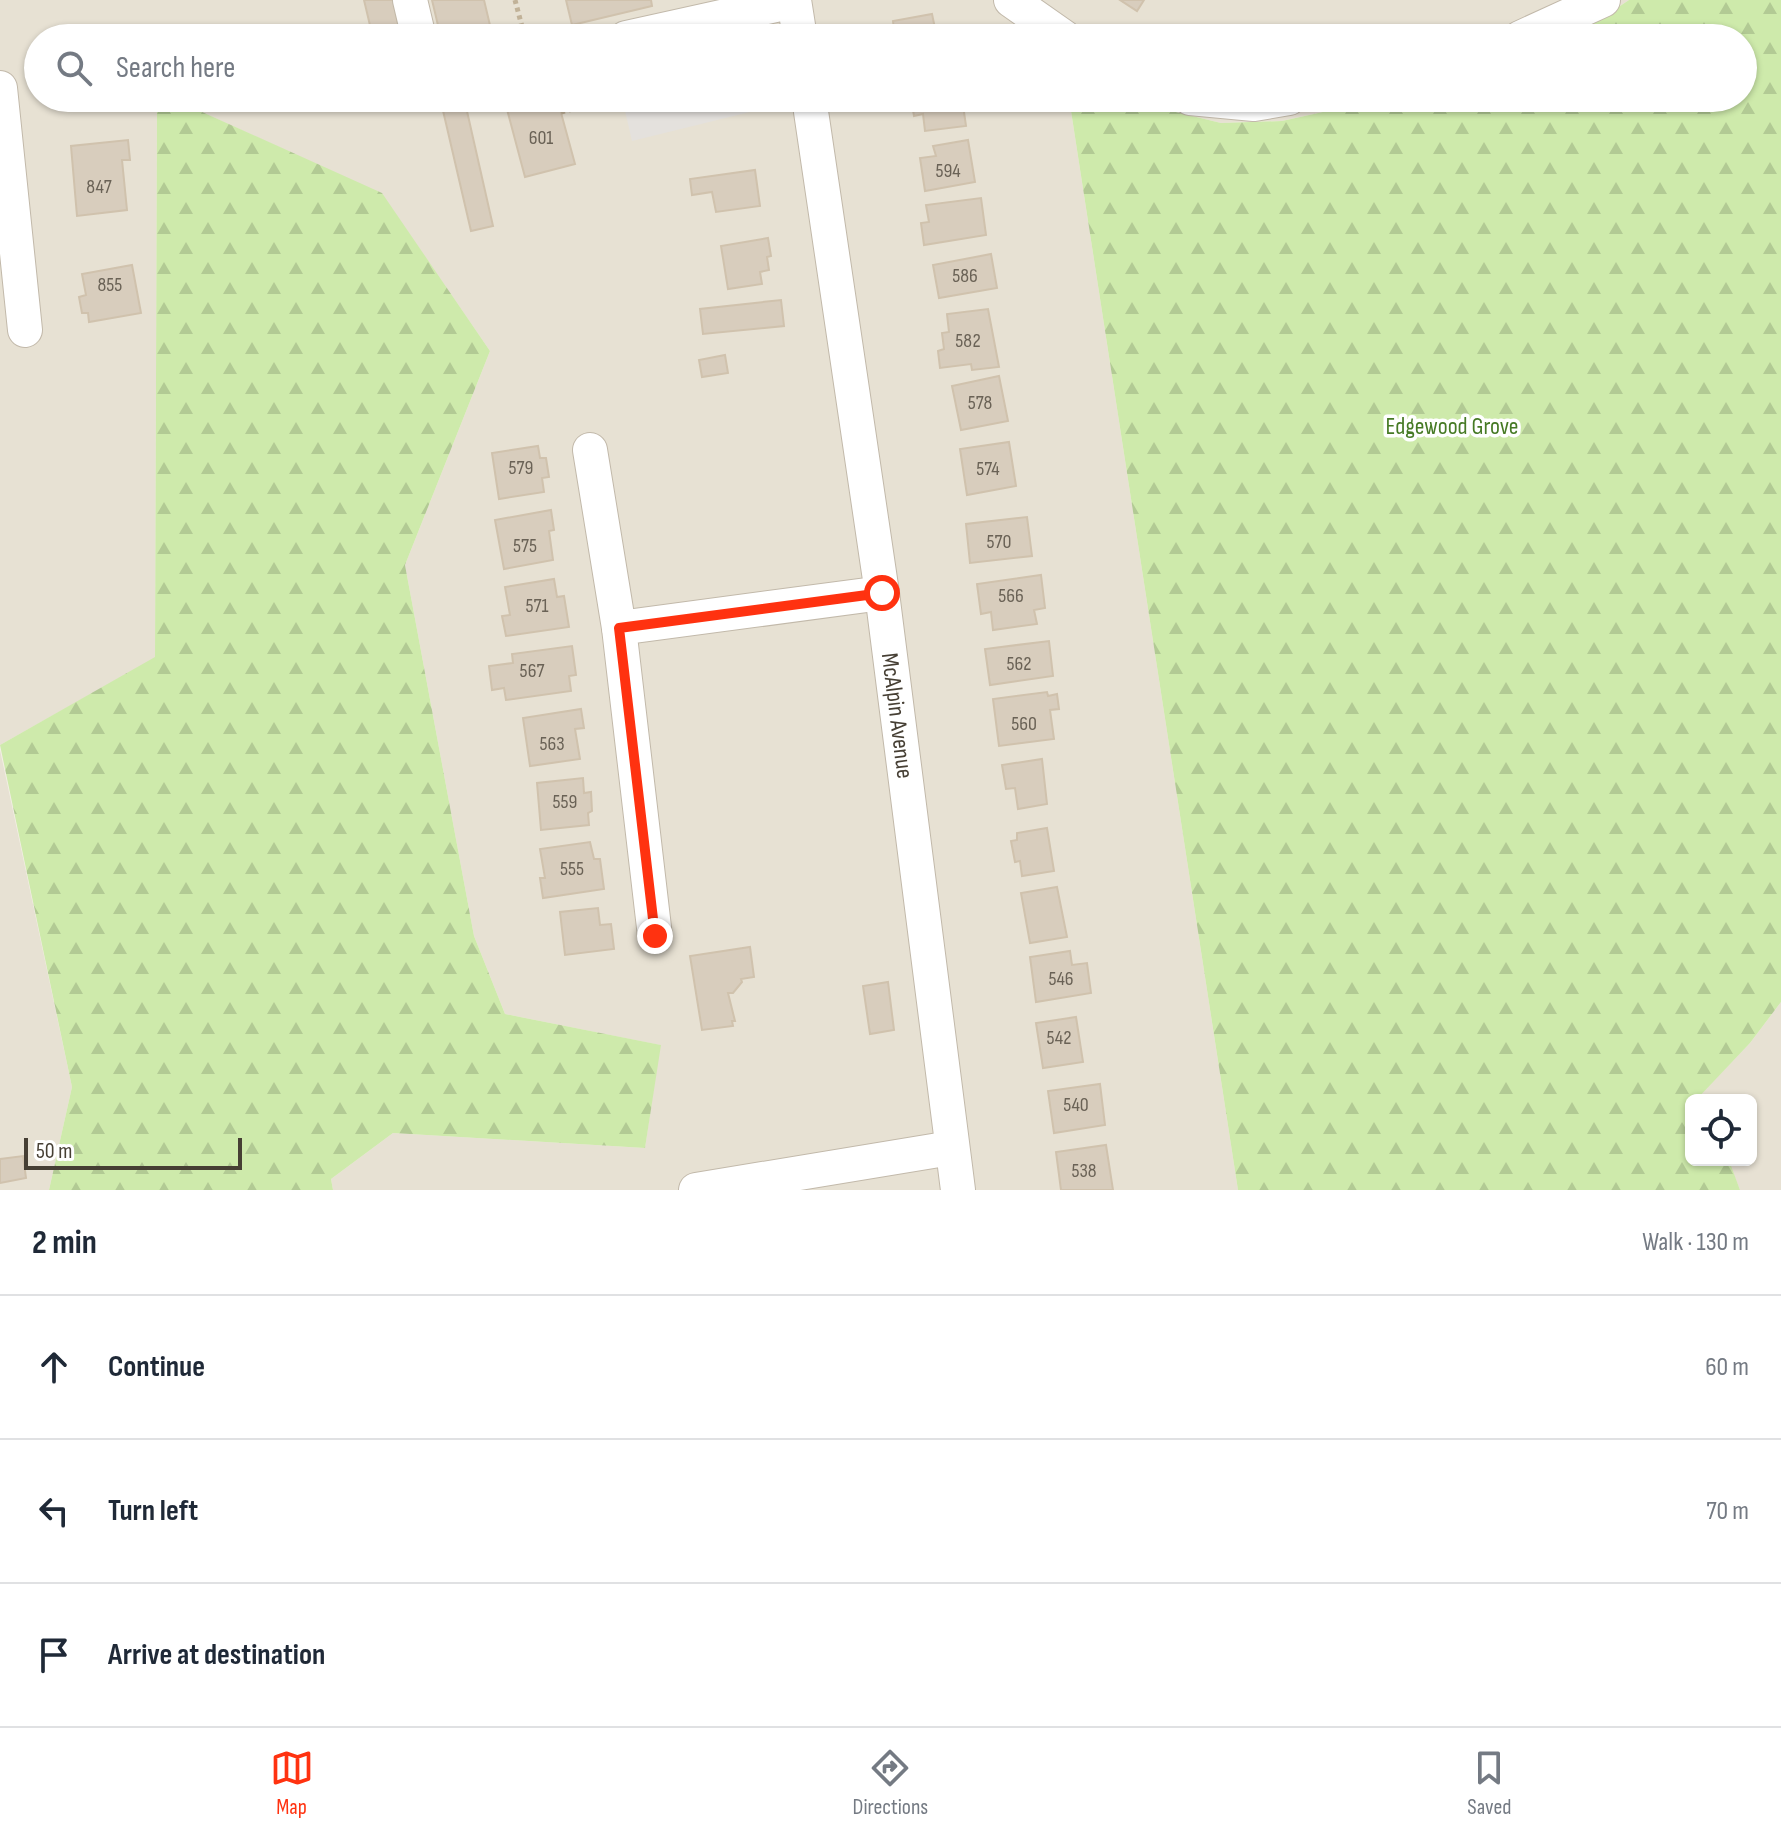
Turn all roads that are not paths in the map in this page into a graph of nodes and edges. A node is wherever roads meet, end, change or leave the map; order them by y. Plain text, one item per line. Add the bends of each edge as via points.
1 (410, 0) edge
2 (1011, 0) edge
3 (1603, 0) edge
4 (794, 1) edge
5 (715, 9) edge
6 (416, 24) edge
7 (688, 24) edge
8 (798, 24) edge
9 (1045, 24) edge
10 (1551, 24) edge
11 (0, 88) edge
12 (811, 112) edge
13 (25, 330) dead end
14 (590, 450) dead end
15 (882, 593) junction
16 (619, 628) junction
17 (655, 936) dead end
18 (951, 1148) junction
19 (696, 1190) edge
20 (958, 1190) edge

1 - 6 street
2 - 9 street
3 - 10 street
4 - 5 street
4 - 8 street
5 - 7 street
11 - 13 street
12 - 15 street, McAlpin Avenue
14 - 16 street
15 - 16 street
15 - 18 street, McAlpin Avenue
16 - 17 street
18 - 19 street
18 - 20 street, McAlpin Avenue

